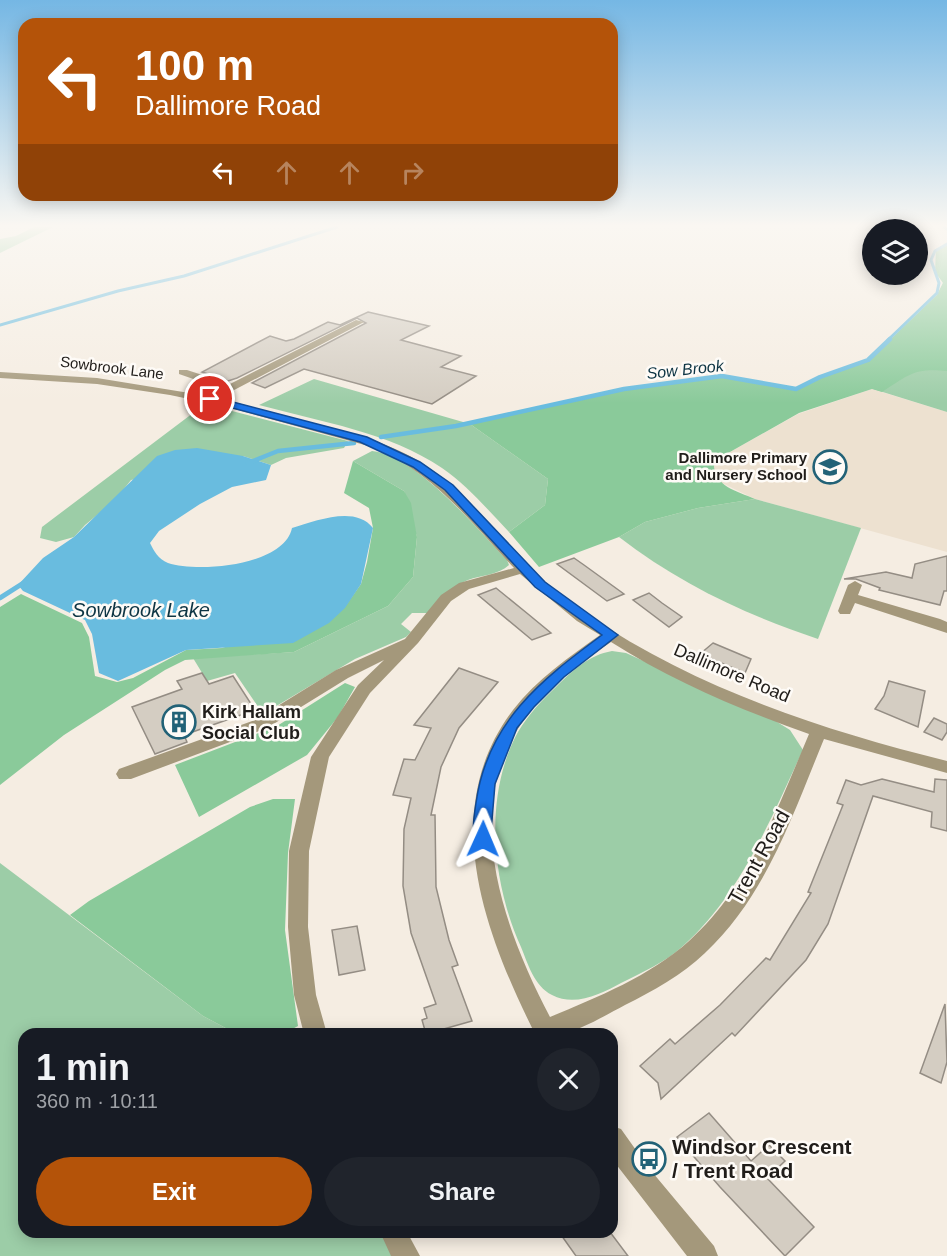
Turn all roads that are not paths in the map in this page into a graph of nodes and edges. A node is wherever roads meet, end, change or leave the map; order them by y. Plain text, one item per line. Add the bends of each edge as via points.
1 (359, 322) dead end
2 (183, 372) dead end
3 (0, 375) edge
4 (231, 388) junction
5 (210, 399) junction
6 (524, 569) junction
7 (850, 598) dead end
8 (947, 628) edge
9 (611, 635) junction
10 (413, 640) junction
11 (819, 731) junction
12 (947, 767) edge
13 (125, 774) dead end
14 (314, 1028) edge
15 (545, 1028) edge
16 (555, 1028) edge
17 (618, 1146) edge
18 (396, 1238) edge
19 (406, 1256) edge
20 (704, 1256) edge

1 - 4 street
2 - 4 street
3 - 5 street, Sowbrook Lane via 116,384
4 - 5 street
5 - 6 street, Sowbrook Lane via 363,440 401,455 449,488
6 - 9 street, Dallimore Road
6 - 10 street via 455,590
7 - 8 street
9 - 11 street, Dallimore Road via 693,679
9 - 15 street via 580,656 529,703 510,727 487,784 483,819 485,880 522,985
10 - 13 street via 351,669 261,724
10 - 14 street via 364,689 320,757 299,851 298,927 305,995
11 - 12 street, Dallimore Road
11 - 16 street, Trent Road via 770,841 737,901 715,928 696,948 651,978
17 - 20 street
18 - 19 street

